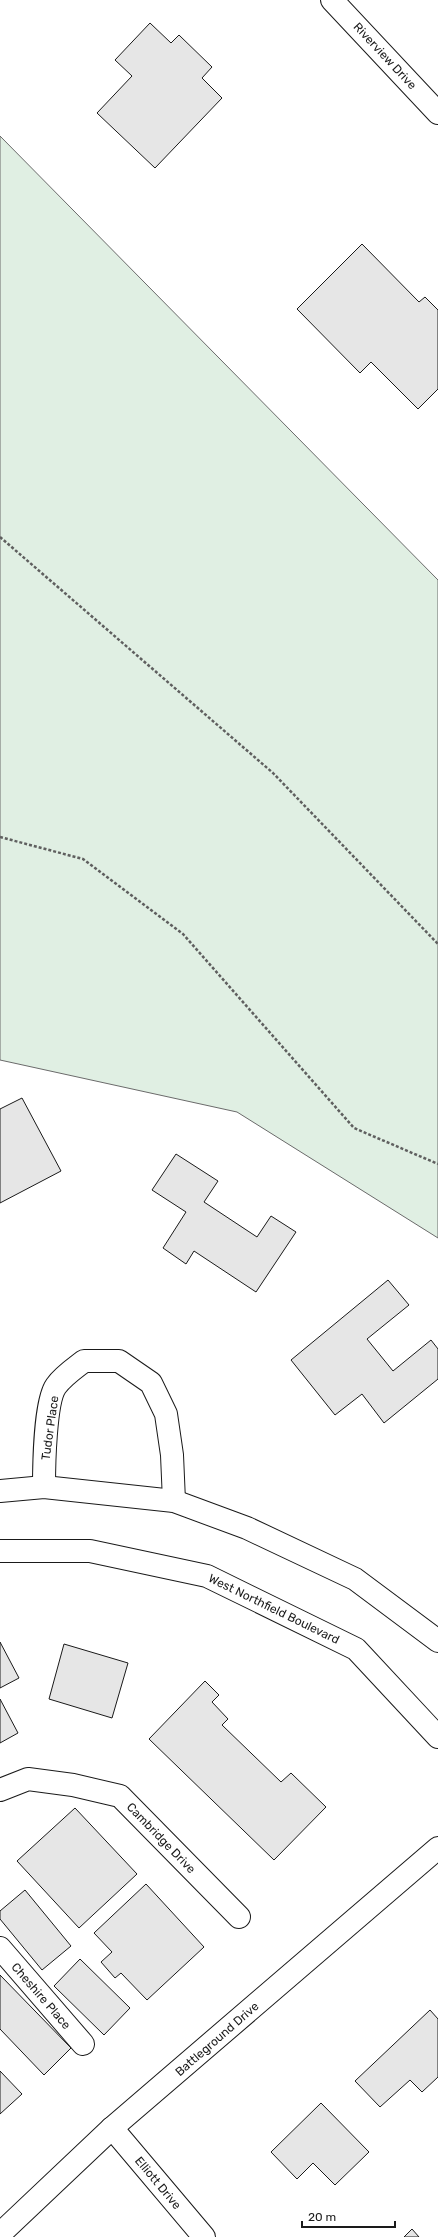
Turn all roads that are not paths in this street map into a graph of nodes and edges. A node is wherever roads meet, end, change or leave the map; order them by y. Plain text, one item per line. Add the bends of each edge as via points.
1 (332, 0) edge
2 (438, 112) edge
3 (44, 1488) junction
4 (0, 1491) edge
5 (174, 1501) junction
6 (0, 1551) edge
7 (438, 1641) edge
8 (438, 1737) edge
9 (0, 1790) edge
10 (438, 1848) edge
11 (239, 1917) dead end
12 (0, 1948) edge
13 (83, 2044) dead end
14 (112, 2128) junction
15 (0, 2234) edge
16 (204, 2237) edge

1 - 2 street, Riverview Drive
3 - 4 street
3 - 5 street
3 - 5 street, Tudor Place via 44,1451 56,1387 84,1360 119,1361 151,1383 166,1414 172,1455
5 - 7 street via 247,1528 355,1579
6 - 8 street, West Northfield Boulevard via 90,1551 207,1576 356,1649
9 - 11 street, Cambridge Drive via 28,1779 73,1785 120,1796
10 - 14 street, Battleground Drive
12 - 13 street, Cheshire Place
14 - 15 street, Battleground Drive
14 - 16 street, Elliott Drive

